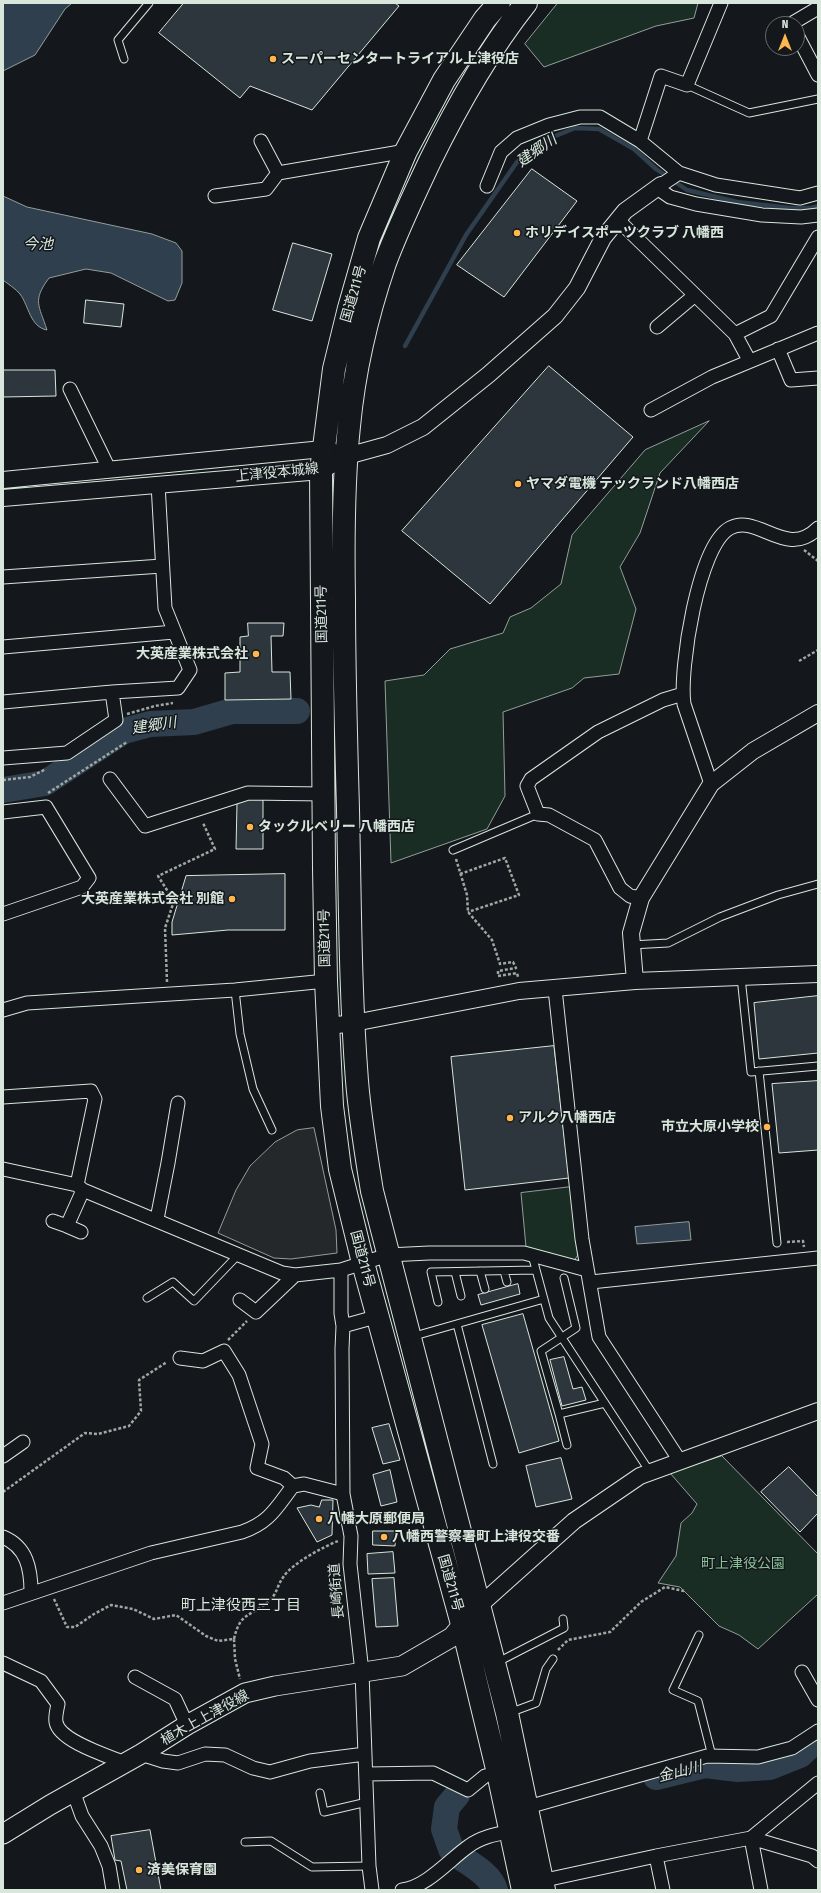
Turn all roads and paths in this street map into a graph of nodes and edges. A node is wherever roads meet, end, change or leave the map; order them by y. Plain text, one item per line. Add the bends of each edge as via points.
1 (149, 3) edge
2 (499, 3) edge
3 (526, 3) edge
4 (721, 3) edge
5 (818, 8) edge
6 (804, 16) edge
7 (805, 50) edge
8 (124, 59) dead end
9 (818, 75) edge
10 (687, 85) junction
11 (818, 99) edge
12 (262, 141) dead end
13 (640, 141) junction
14 (406, 151) junction
15 (278, 173) junction
16 (667, 181) junction
17 (487, 186) dead end
18 (818, 193) edge
19 (215, 196) dead end
20 (800, 199) junction
21 (818, 215) edge
22 (801, 217) junction
23 (618, 220) junction
24 (818, 237) edge
25 (695, 295) junction
26 (657, 327) dead end
27 (818, 333) edge
28 (735, 334) junction
29 (778, 349) junction
30 (749, 360) junction
31 (818, 378) edge
32 (70, 389) dead end
33 (651, 410) dead end
34 (323, 449) junction
35 (347, 456) junction
36 (109, 469) junction
37 (321, 471) junction
38 (3, 480) edge
39 (158, 484) junction
40 (3, 498) edge
41 (818, 528) edge
42 (162, 566) junction
43 (3, 577) edge
44 (174, 632) junction
45 (3, 647) edge
46 (818, 650) edge
47 (799, 661) dead end
48 (178, 688) junction
49 (112, 692) junction
50 (683, 694) junction
51 (3, 702) edge
52 (818, 713) edge
53 (116, 720) junction
54 (127, 742) dead end
55 (67, 754) junction
56 (3, 758) edge
57 (110, 779) dead end
58 (3, 780) edge
59 (711, 784) junction
60 (324, 794) junction
61 (41, 795) dead end
62 (3, 812) edge
63 (538, 814) junction
64 (203, 823) dead end
65 (453, 850) joint
66 (460, 874) junction
67 (818, 884) edge
68 (641, 898) junction
69 (468, 912) junction
70 (3, 914) edge
71 (631, 945) junction
72 (818, 974) edge
73 (741, 977) junction
74 (326, 981) junction
75 (635, 981) junction
76 (555, 989) junction
77 (235, 990) junction
78 (519, 991) junction
79 (168, 994) junction
80 (3, 1010) edge
81 (354, 1023) junction
82 (329, 1026) junction
83 (818, 1066) edge
84 (759, 1072) junction
85 (3, 1097) edge
86 (178, 1103) dead end
87 (272, 1130) dead end
88 (3, 1169) edge
89 (80, 1187) junction
90 (156, 1219) junction
91 (53, 1221) dead end
92 (67, 1226) junction
93 (81, 1232) dead end
94 (777, 1242) dead end
95 (239, 1254) junction
96 (388, 1255) junction
97 (532, 1255) junction
98 (818, 1258) edge
99 (363, 1263) junction
100 (341, 1270) junction
101 (536, 1270) junction
102 (480, 1271) junction
103 (504, 1271) junction
104 (455, 1272) junction
105 (295, 1275) junction
106 (589, 1276) junction
107 (564, 1278) dead end
108 (507, 1282) dead end
109 (485, 1289) dead end
110 (461, 1296) dead end
111 (147, 1298) dead end
112 (544, 1299) junction
113 (240, 1300) dead end
114 (438, 1302) dead end
115 (256, 1312) junction
116 (379, 1316) junction
117 (457, 1324) junction
118 (343, 1326) junction
119 (562, 1337) junction
120 (410, 1338) junction
121 (224, 1351) junction
122 (180, 1358) joint
123 (605, 1403) junction
124 (818, 1410) edge
125 (559, 1414) junction
126 (23, 1442) dead end
127 (567, 1445) dead end
128 (3, 1456) edge
129 (680, 1461) junction
130 (493, 1464) dead end
131 (650, 1472) junction
132 (293, 1486) junction
133 (3, 1492) edge
134 (343, 1494) junction
135 (350, 1536) junction
136 (3, 1537) edge
137 (48, 1587) junction
138 (684, 1590) dead end
139 (31, 1592) junction
140 (3, 1603) edge
141 (480, 1606) junction
142 (563, 1619) dead end
143 (462, 1624) junction
144 (699, 1635) dead end
145 (234, 1639) junction
146 (553, 1659) joint
147 (3, 1663) edge
148 (494, 1664) junction
149 (362, 1672) junction
150 (802, 1672) dead end
151 (135, 1677) dead end
152 (245, 1693) junction
153 (818, 1700) edge
154 (507, 1713) junction
155 (187, 1725) junction
156 (818, 1731) edge
157 (141, 1754) junction
158 (365, 1754) junction
159 (712, 1756) junction
160 (125, 1763) junction
161 (498, 1773) junction
162 (366, 1774) junction
163 (818, 1783) edge
164 (73, 1791) junction
165 (320, 1793) dead end
166 (367, 1802) junction
167 (528, 1807) junction
168 (511, 1831) junction
169 (3, 1833) edge
170 (751, 1838) junction
171 (245, 1842) dead end
172 (656, 1856) junction
173 (818, 1861) edge
174 (369, 1866) junction
175 (533, 1887) edge
176 (113, 1890) edge
177 (372, 1890) edge
178 (402, 1890) edge
179 (663, 1890) edge
180 (762, 1890) edge

1 - 8 lane via 118,40
2 - 14 highway, 国道211号 via 485,19 444,80
3 - 35 highway, 国道211号 via 505,30 442,137 385,263 358,366 349,423
4 - 10 street
5 - 6 street
7 - 9 street
10 - 11 lane via 749,113
10 - 13 street via 661,76
12 - 15 street
13 - 16 street
13 - 17 street via 600,117 580,117 549,125 517,138 501,152
14 - 15 street
14 - 34 highway, 国道211号 via 370,238 349,308 334,369
15 - 19 street via 266,189
16 - 20 street via 716,185
16 - 22 street via 670,197 696,204 762,215
16 - 23 street via 625,211
18 - 20 street
20 - 22 street
21 - 22 street
23 - 25 street
23 - 35 street via 603,238 576,288 555,316 499,365 423,427 387,445
24 - 28 street via 771,316
25 - 26 street
25 - 28 street
27 - 29 street
28 - 30 street
29 - 30 street
29 - 31 street via 791,380
30 - 33 street
32 - 36 street
34 - 35 street, 上津役本城線
34 - 36 street, 上津役本城線
34 - 37 highway, 国道211号
35 - 37 street, 上津役本城線
35 - 81 highway, 国道211号 via 344,500 344,682
36 - 38 street, 上津役本城線
37 - 39 street, 上津役本城線
37 - 60 highway, 国道211号
39 - 40 street, 上津役本城線
39 - 42 street
41 - 50 street via 810,535 797,540 744,525 730,528 717,540 693,608 686,648
42 - 43 street
42 - 44 street via 165,608
44 - 45 street
44 - 48 street via 190,670
46 - 47 path
48 - 49 street
48 - 53 path via 180,702 132,712
49 - 51 street
49 - 53 street
50 - 59 street via 684,704
50 - 63 street via 663,700 598,732 531,779 527,786
52 - 59 street via 753,751
53 - 55 street
54 - 61 path
55 - 56 street
55 - 58 path via 52,766 30,777
57 - 60 street via 145,826 248,793
59 - 68 street
60 - 74 highway, 国道211号
62 - 70 street via 46,807 89,878 82,886
63 - 65 lane
63 - 68 street via 549,815 595,840 620,888 630,896
64 - 79 path via 215,849 158,876 174,901 165,928
65 - 66 path
66 - 69 path via 467,895
66 - 69 path via 505,858 519,895
67 - 71 lane via 778,895 727,915 668,943
68 - 71 street via 631,933
69 - 78 path via 492,940 500,964 514,962 516,968 498,971 498,976 517,973
71 - 75 street
72 - 73 street
73 - 75 street
73 - 84 lane via 751,1072
74 - 77 street
74 - 82 highway, 国道211号
75 - 76 street
76 - 78 street
76 - 106 street via 581,1231
77 - 79 street
77 - 87 lane via 240,1034 253,1089
78 - 81 street
79 - 80 street via 27,1003
81 - 82 street
81 - 96 highway, 国道211号 via 362,1130 372,1191
82 - 99 highway, 国道211号 via 332,1106 340,1169
83 - 84 lane
84 - 94 lane
85 - 89 street via 91,1091 95,1100
86 - 90 street
88 - 89 street
89 - 90 street
89 - 92 street
90 - 95 street
91 - 92 street
92 - 93 street
95 - 105 street via 268,1269
95 - 111 lane via 194,1300 173,1282
96 - 97 street
96 - 99 street
96 - 120 highway, 国道211号
97 - 101 lane
97 - 106 street
98 - 106 street
99 - 100 street
99 - 116 highway, 国道211号
100 - 105 street
100 - 118 street, 長崎街道
101 - 103 lane
101 - 112 lane
102 - 103 lane
102 - 104 lane
102 - 109 lane
103 - 108 lane
104 - 110 lane
104 - 114 lane via 431,1272
105 - 115 street
106 - 129 street via 599,1337
107 - 119 lane via 576,1328
112 - 117 lane
112 - 119 lane via 549,1318
113 - 115 street
115 - 121 path via 226,1342
116 - 118 street
116 - 143 highway, 国道211号
117 - 120 lane
117 - 130 lane
118 - 134 street, 長崎街道
119 - 123 lane
119 - 125 lane via 541,1351
120 - 141 highway, 国道211号
121 - 122 street via 203,1361
121 - 132 street via 239,1375 262,1444 257,1468 284,1478
122 - 133 path via 174,1357 139,1380 141,1411 129,1426 98,1434 85,1433
123 - 125 lane
123 - 131 lane
124 - 129 street
125 - 127 lane
126 - 128 street
129 - 131 street
131 - 141 street via 640,1476 574,1521
132 - 134 street via 304,1484
132 - 137 street via 270,1517 256,1527 151,1554
134 - 135 street, 長崎街道
135 - 145 path via 322,1547 284,1576 276,1594 267,1603 248,1613 237,1626
135 - 149 street, 長崎街道 via 350,1564
136 - 139 street via 12,1541 23,1554 31,1573
137 - 139 street
137 - 145 path via 67,1627 75,1627 111,1605 133,1609 154,1618 176,1615 206,1636 218,1641
138 - 146 path via 665,1587 641,1602 610,1632 568,1640
139 - 140 street
141 - 143 main road, 植木上上津役線
141 - 148 highway, 国道211号
142 - 148 lane via 564,1628
143 - 149 main road, 植木上上津役線 via 452,1637 402,1666
143 - 161 highway, 国道211号
144 - 159 lane via 673,1690 698,1701
145 - 152 path via 235,1660
146 - 154 lane via 546,1670 536,1703
147 - 160 street via 41,1681 58,1704 56,1723 63,1735
148 - 154 highway, 国道211号
149 - 152 main road, 植木上上津役線
149 - 158 street, 長崎街道
150 - 153 street
151 - 155 street via 175,1699
152 - 155 main road, 植木上上津役線
154 - 167 highway, 国道211号
155 - 157 main road, 植木上上津役線
156 - 159 street via 792,1748 758,1757
157 - 158 street via 163,1761 178,1762 205,1754 225,1754 253,1768 270,1772 310,1761
157 - 160 main road, 植木上上津役線
158 - 162 street, 長崎街道
159 - 167 street
160 - 164 main road, 植木上上津役線
161 - 162 street via 485,1776 468,1790 433,1773
161 - 168 highway, 国道211号
162 - 166 street, 長崎街道
163 - 170 street
164 - 169 main road, 植木上上津役線
164 - 176 street via 82,1816 107,1859
165 - 166 lane via 324,1812
166 - 174 street, 長崎街道
167 - 175 highway, 国道211号
168 - 175 highway, 国道211号
168 - 178 street via 490,1836 470,1845 435,1874 409,1889
170 - 172 street
170 - 173 street via 812,1856
170 - 180 street
171 - 174 lane via 271,1840 312,1867
172 - 175 street
172 - 179 street
174 - 177 street, 長崎街道

